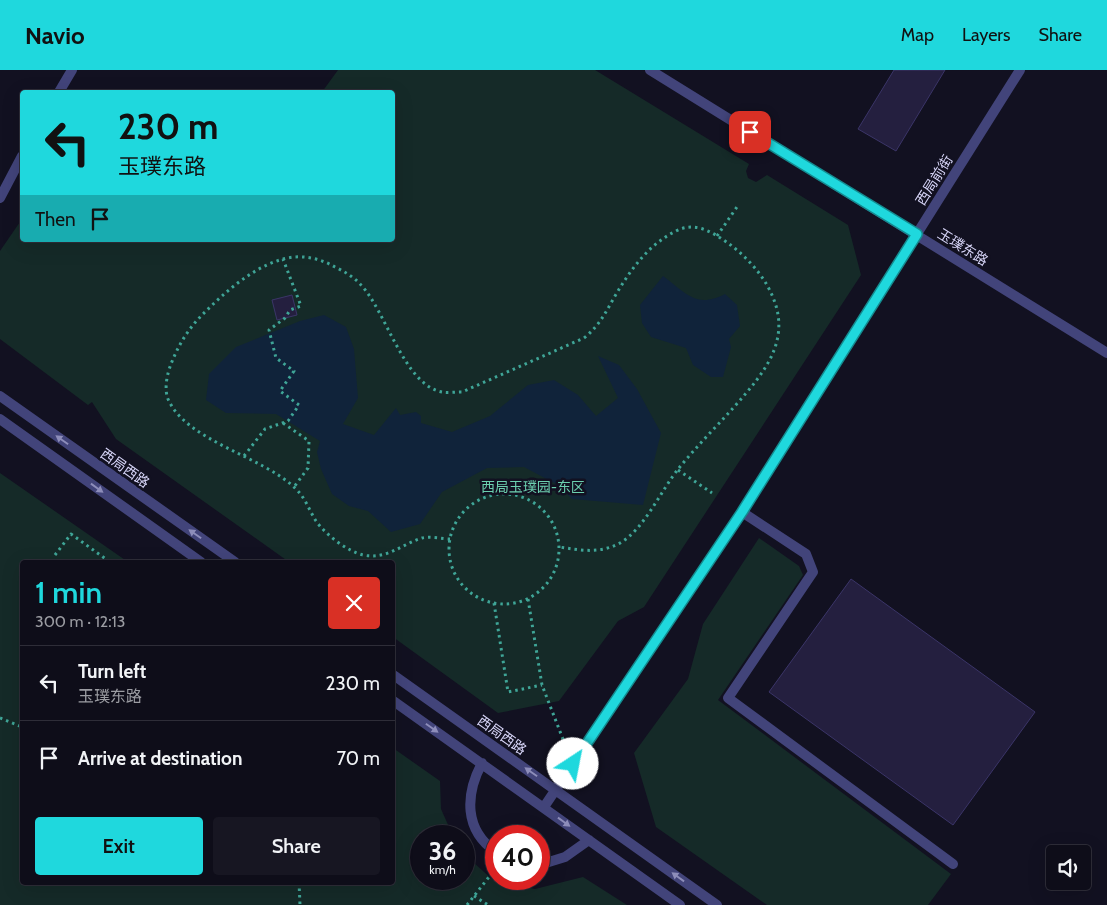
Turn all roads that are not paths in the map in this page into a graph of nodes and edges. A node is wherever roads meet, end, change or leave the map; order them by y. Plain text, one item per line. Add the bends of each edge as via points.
1 (72, 70) edge
2 (650, 70) edge
3 (1020, 70) edge
4 (60, 90) edge
5 (20, 160) edge
6 (0, 198) edge
7 (917, 234) junction
8 (1107, 353) edge
9 (0, 396) edge
10 (0, 419) edge
11 (742, 512) junction
12 (198, 560) edge
13 (232, 560) edge
14 (395, 676) edge
15 (395, 702) edge
16 (482, 763) junction
17 (556, 790) junction
18 (544, 808) junction
19 (589, 840) junction
20 (485, 842) edge
21 (550, 862) edge
22 (953, 864) dead end
23 (680, 905) edge
24 (717, 905) edge

1 - 4 street
2 - 7 street, 玉璞东路
3 - 7 street, 西局前街
5 - 6 street
7 - 8 street, 玉璞东路
7 - 11 street, 西局前街
13 -> 9 street, 西局西路
10 -> 12 street
11 - 17 street, 西局前街
11 - 22 street via 806,554 814,572 728,698
17 -> 14 street, 西局西路
15 -> 16 street
16 - 18 street
16 - 20 street via 470,792 470,808 473,824
17 - 18 street, 西局前街
24 -> 17 street, 西局西路
18 -> 19 street
19 - 21 street via 565,857
19 - 23 street

